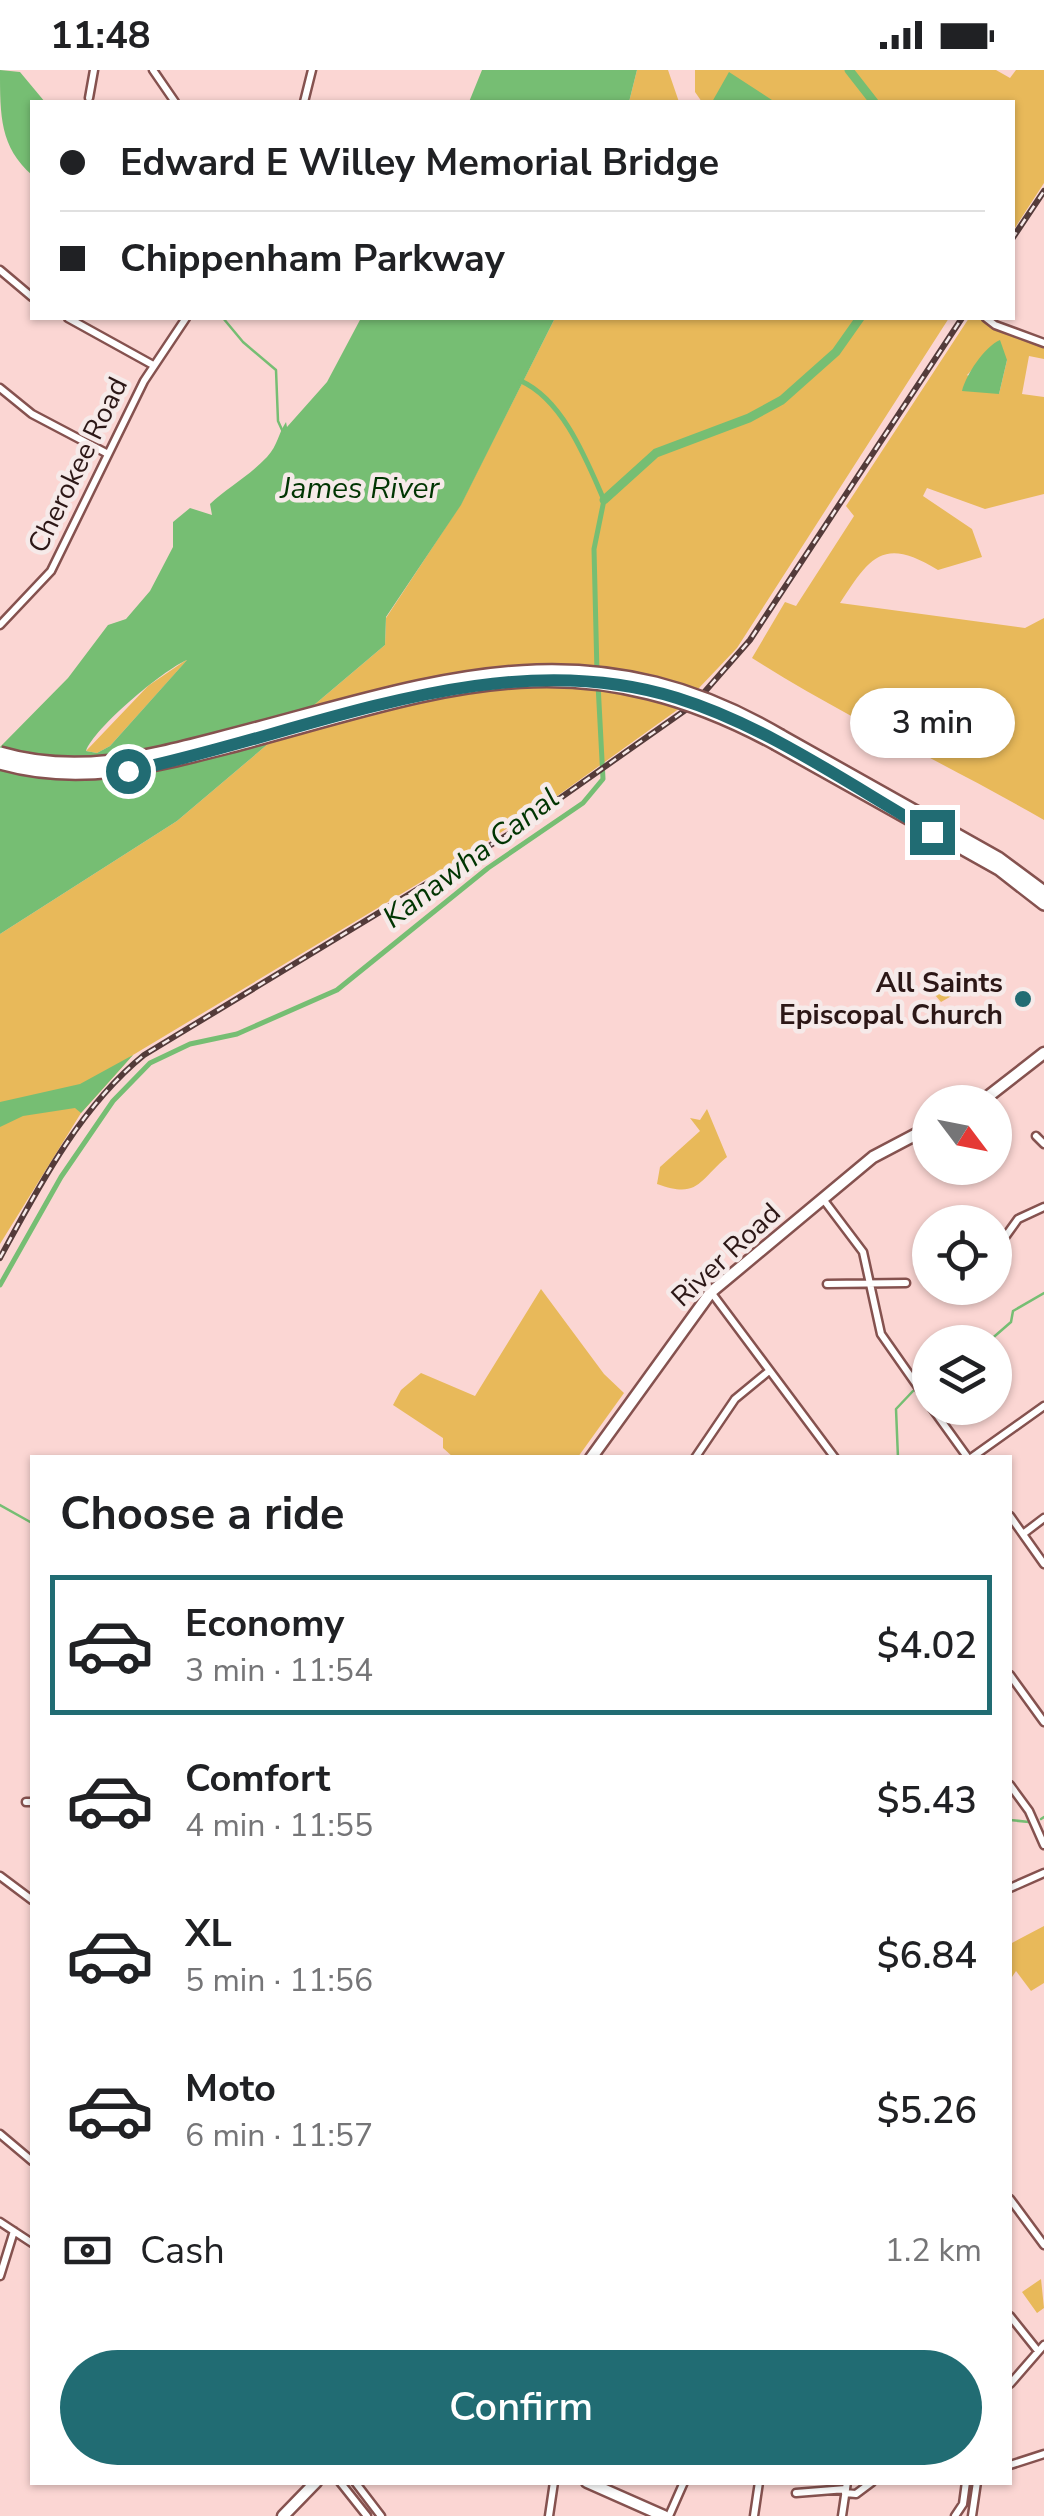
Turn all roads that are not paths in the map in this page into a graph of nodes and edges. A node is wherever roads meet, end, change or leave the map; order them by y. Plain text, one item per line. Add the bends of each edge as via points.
1 (94, 70) edge
2 (153, 70) edge
3 (312, 70) edge
4 (89, 98) dead end
5 (174, 100) edge
6 (304, 100) edge
7 (0, 270) edge
8 (30, 295) edge
9 (72, 320) edge
10 (185, 320) edge
11 (988, 320) edge
12 (1044, 343) edge
13 (153, 365) junction
14 (0, 388) edge
15 (108, 454) junction
16 (0, 626) edge
17 (778, 740) junction
18 (0, 753) edge
19 (0, 762) edge
20 (1044, 892) edge
21 (1044, 904) edge
22 (1044, 1054) edge
23 (1003, 1085) edge
24 (912, 1136) edge
25 (1036, 1136) dead end
26 (1044, 1144) edge
27 (822, 1198) junction
28 (1044, 1208) edge
29 (1012, 1227) edge
30 (906, 1283) dead end
31 (827, 1284) dead end
32 (870, 1285) junction
33 (712, 1292) junction
34 (769, 1371) junction
35 (912, 1378) edge
36 (1044, 1406) edge
37 (945, 1425) edge
38 (593, 1455) edge
39 (697, 1455) edge
40 (833, 1455) edge
41 (968, 1455) edge
42 (974, 1455) edge
43 (1044, 1518) edge
44 (1012, 1519) edge
45 (1023, 1534) junction
46 (1044, 1564) edge
47 (1012, 1678) edge
48 (1044, 1722) edge
49 (1012, 1788) edge
50 (1044, 1845) edge
51 (1044, 1873) edge
52 (0, 1876) edge
53 (1012, 1887) edge
54 (30, 1898) edge
55 (0, 2134) edge
56 (30, 2159) edge
57 (1012, 2202) edge
58 (0, 2222) edge
59 (14, 2231) junction
60 (30, 2242) edge
61 (1044, 2244) edge
62 (0, 2276) edge
63 (1012, 2318) edge
64 (1041, 2348) edge
65 (1012, 2382) edge
66 (1044, 2454) edge
67 (1012, 2464) edge
68 (313, 2485) edge
69 (342, 2485) edge
70 (357, 2485) edge
71 (554, 2485) edge
72 (594, 2485) edge
73 (682, 2485) edge
74 (759, 2485) edge
75 (868, 2485) edge
76 (966, 2485) edge
77 (977, 2485) edge
78 (846, 2488) edge
79 (796, 2493) dead end
80 (283, 2516) edge
81 (366, 2516) edge
82 (381, 2516) edge
83 (549, 2516) edge
84 (667, 2516) edge
85 (754, 2516) edge
86 (842, 2516) edge
87 (955, 2516) edge
88 (972, 2516) edge

1 - 4 street
2 - 5 street
3 - 6 street
7 - 8 street
9 - 13 street
10 - 13 street, Cherokee Road
11 - 12 street
13 - 15 street, Cherokee Road
14 - 15 street via 32,414
15 - 16 street, Cherokee Road via 48,576
17 - 18 highway, bridge via 727,706 666,684 542,668 464,677 126,761 64,765
17 - 19 highway, bridge via 654,691 535,678 460,688 128,771 67,774
17 - 20 highway via 1006,863
17 - 21 highway via 992,865
22 - 23 main road
24 - 27 main road, River Road
25 - 26 street
27 - 32 street via 860,1247
27 - 33 main road, River Road
28 - 29 street
30 - 32 street
31 - 32 street
32 - 35 street via 882,1334
33 - 34 street
33 - 38 main road, River Road
34 - 39 street via 735,1399
34 - 40 street
36 - 42 street
37 - 41 street
43 - 45 street
44 - 45 street
45 - 46 street
47 - 48 street
49 - 50 street
51 - 53 street
52 - 54 street
55 - 56 street
57 - 61 street
58 - 59 street
59 - 60 street
59 - 62 street
63 - 64 street
64 - 65 street
66 - 67 street
68 - 80 main road
69 - 81 street
70 - 82 street
71 - 83 street
72 - 84 main road
73 - 84 street
74 - 85 street
75 - 78 street via 856,2494
76 - 87 street
77 - 88 street
78 - 79 street
78 - 86 street

